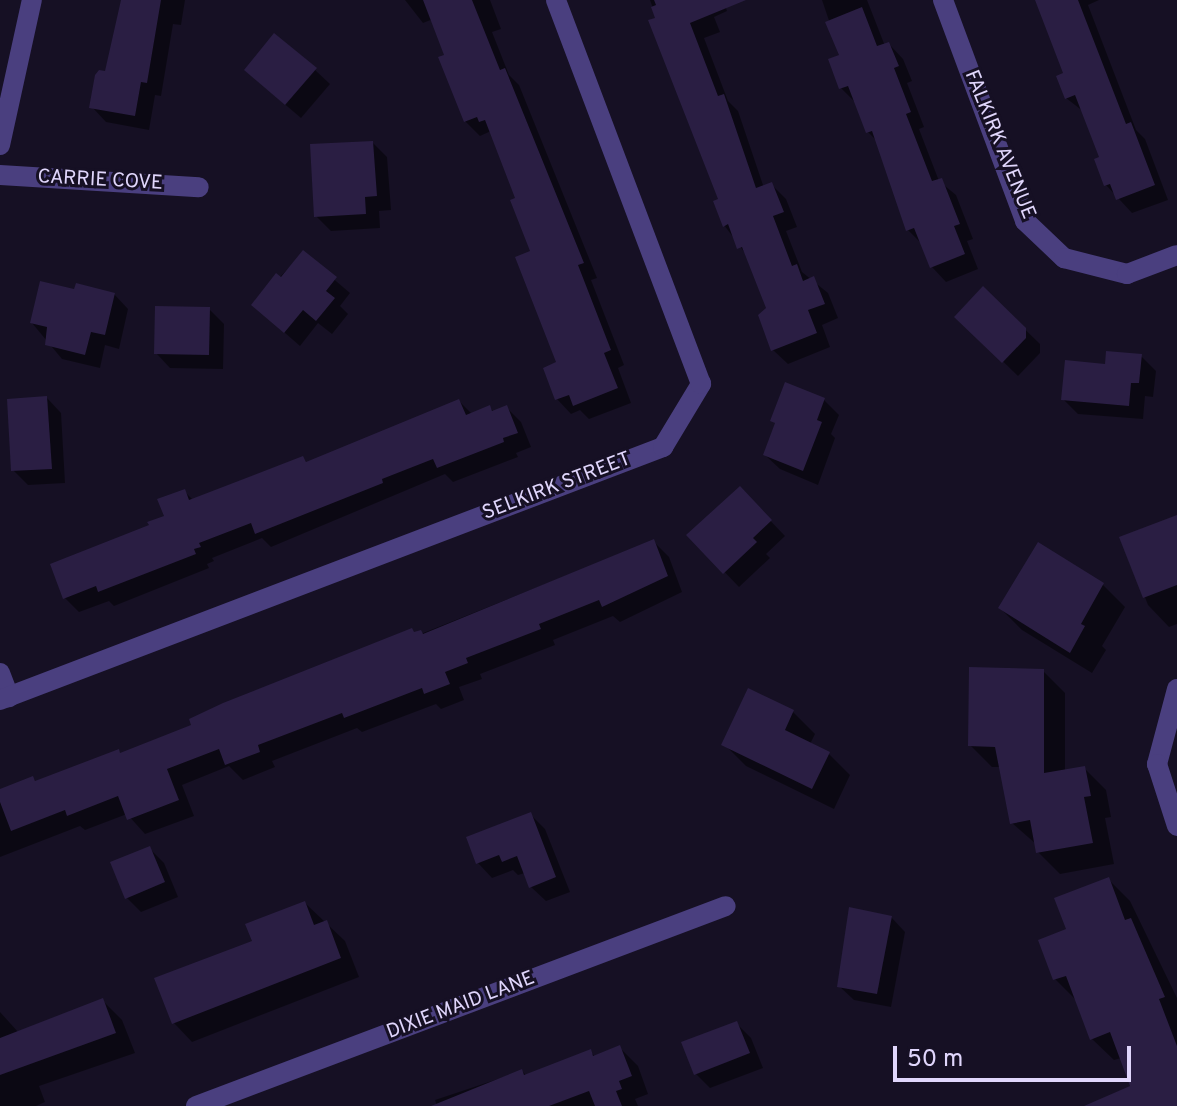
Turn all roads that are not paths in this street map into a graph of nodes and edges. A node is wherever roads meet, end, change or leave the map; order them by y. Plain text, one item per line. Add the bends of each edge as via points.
1 (30, 0) edge
2 (556, 0) edge
3 (943, 0) edge
4 (0, 145) edge
5 (0, 175) edge
6 (199, 187) dead end
7 (1177, 255) edge
8 (0, 673) edge
9 (1177, 689) edge
10 (5, 698) edge
11 (1177, 826) edge
12 (726, 906) dead end
13 (196, 1106) edge

1 - 4 street
2 - 10 street, SELKIRK STREET via 701,384 663,447
3 - 7 street, FALKIRK AVENUE via 1025,221 1064,258 1127,274
5 - 6 street, CARRIE COVE
8 - 10 street
9 - 11 street via 1157,764
12 - 13 street, DIXIE MAID LANE

